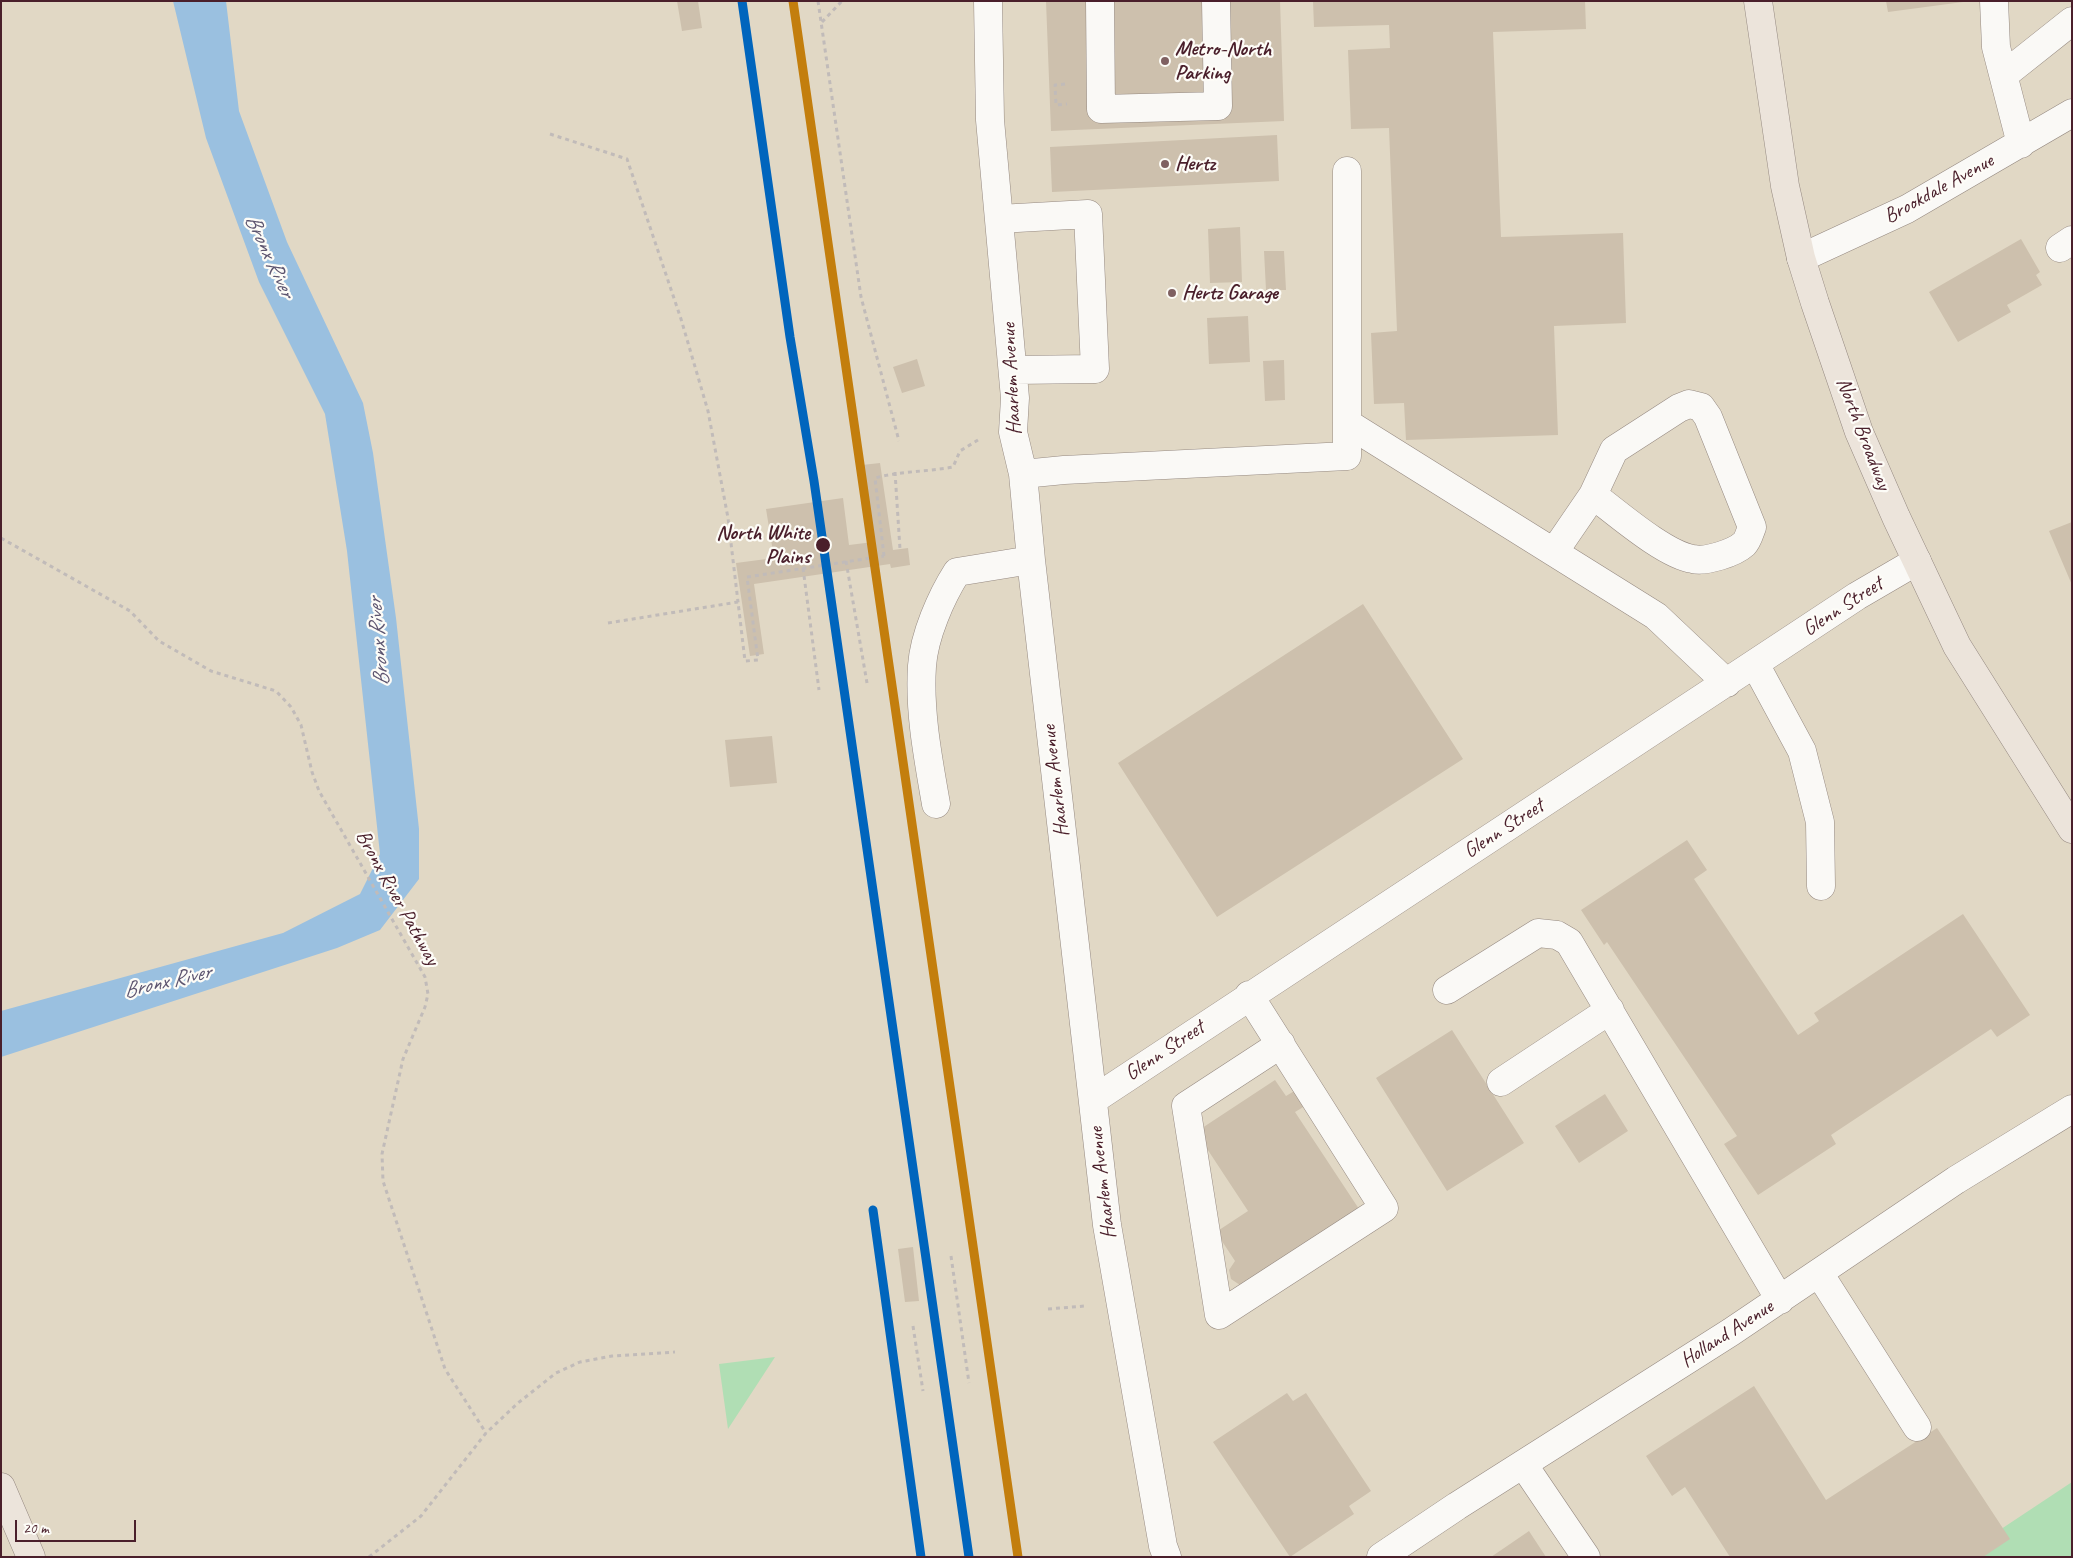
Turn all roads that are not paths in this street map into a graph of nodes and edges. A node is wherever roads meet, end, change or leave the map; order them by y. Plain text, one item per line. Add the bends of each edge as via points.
1 (988, 1) edge
2 (1100, 1) edge
3 (1216, 1) edge
4 (1758, 1) edge
5 (1994, 1) edge
6 (2072, 21) edge
7 (2004, 75) junction
8 (2072, 113) edge
9 (2021, 144) junction
10 (1348, 171) dead end
11 (1000, 219) junction
12 (1801, 258) junction
13 (1013, 370) junction
14 (1347, 423) junction
15 (1023, 474) junction
16 (1593, 495) junction
17 (1554, 552) junction
18 (1030, 560) junction
19 (1917, 561) junction
20 (1755, 664) junction
21 (1727, 683) junction
22 (936, 804) dead end
23 (2072, 829) edge
24 (1821, 886) dead end
25 (1447, 990) dead end
26 (1249, 995) junction
27 (1610, 1010) junction
28 (1281, 1044) junction
29 (1502, 1082) dead end
30 (1093, 1100) junction
31 (2072, 1109) edge
32 (1819, 1272) junction
33 (1780, 1300) junction
34 (1918, 1427) dead end
35 (1523, 1464) junction
36 (1, 1488) edge
37 (1384, 1556) edge
38 (31, 1557) edge
39 (1167, 1557) edge
40 (1586, 1557) edge

1 - 11 street, Haarlem Avenue via 990,120
2 - 3 street via 1101,109 1218,106
4 - 12 main road, North Broadway via 1786,186
5 - 7 street via 1996,47
6 - 7 street
7 - 9 street
8 - 9 street, Brookdale Avenue
9 - 12 street, Brookdale Avenue via 1907,209
10 - 14 street
11 - 13 street, Haarlem Avenue
11 - 13 street via 1088,214 1095,369
12 - 19 main road, North Broadway via 1859,432
13 - 15 street, Haarlem Avenue via 1013,432
14 - 15 street via 1347,456
14 - 17 street
15 - 18 street, Haarlem Avenue
16 - 16 street via 1646,535 1694,560 1719,557 1744,544 1752,527 1708,417 1701,407 1689,404 1614,450
16 - 17 street
17 - 21 street via 1656,616
18 - 22 street via 957,572 933,620 922,664 923,727
18 - 30 street, Haarlem Avenue
19 - 20 street, Glenn Street via 1857,596
19 - 23 main road, North Broadway via 1957,646
20 - 21 street, Glenn Street
20 - 24 street via 1802,751 1820,822
21 - 26 street, Glenn Street
25 - 27 street via 1538,933 1557,935 1569,942
26 - 28 street
26 - 30 street, Glenn Street
27 - 29 street
27 - 33 street
28 - 28 street via 1384,1208 1218,1315 1186,1106
30 - 39 street, Haarlem Avenue via 1106,1225
31 - 32 street, Holland Avenue via 1956,1180
32 - 33 street, Holland Avenue
32 - 34 street
33 - 35 street, Holland Avenue
35 - 37 street, Holland Avenue
35 - 40 street
36 - 38 main road

